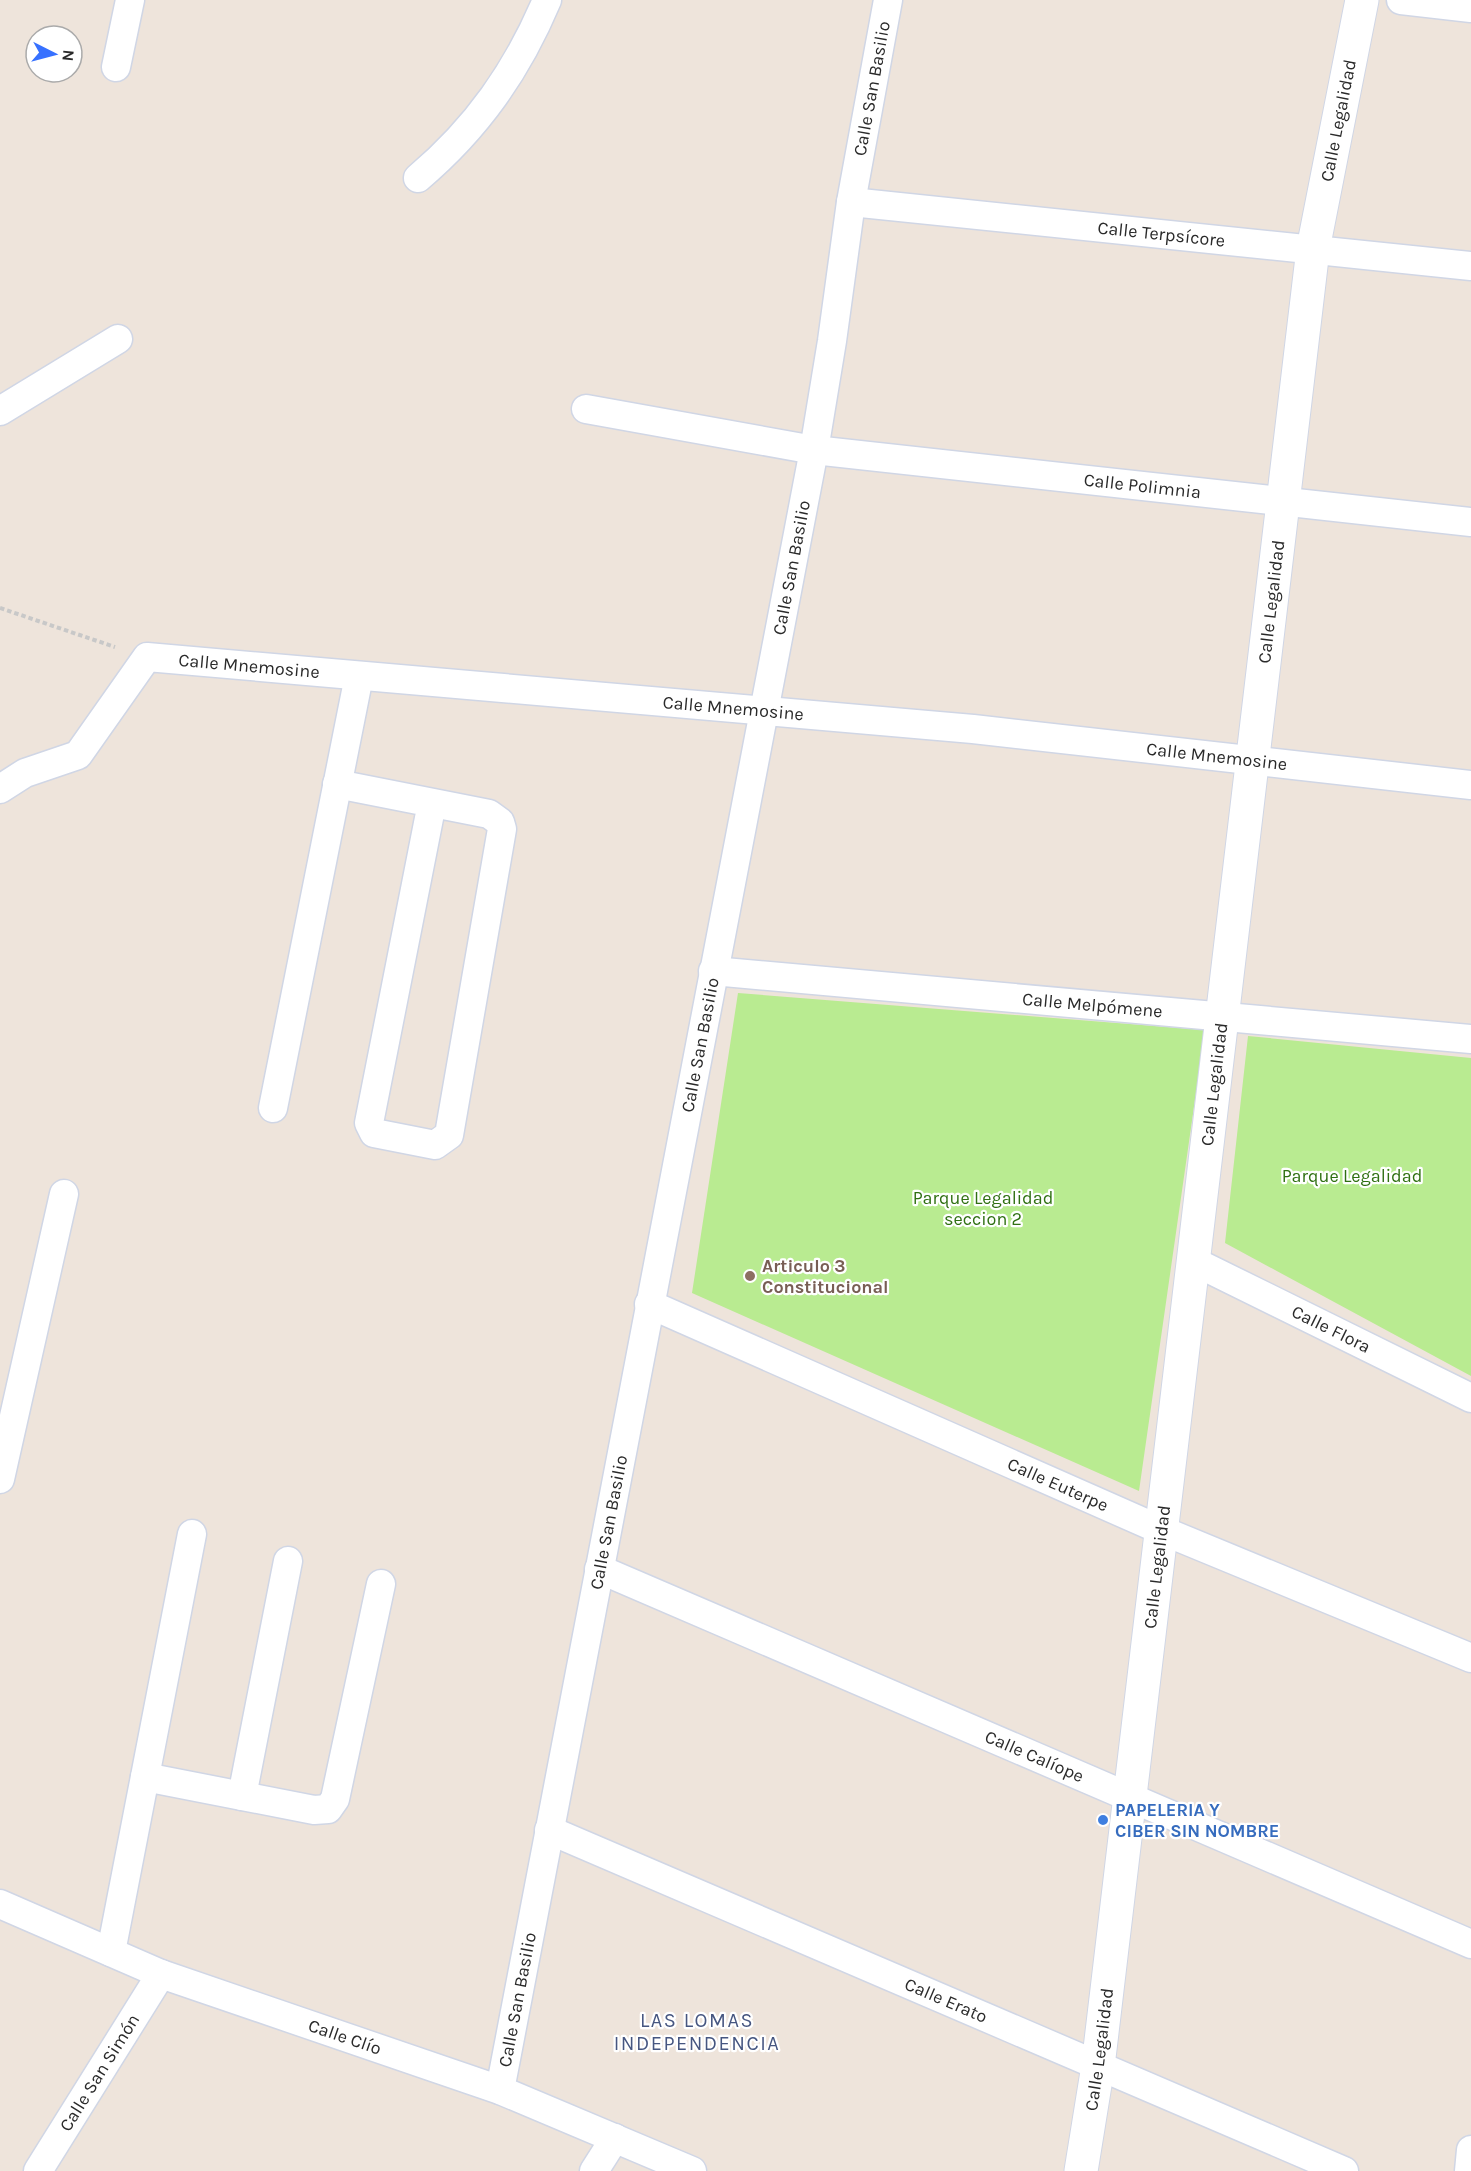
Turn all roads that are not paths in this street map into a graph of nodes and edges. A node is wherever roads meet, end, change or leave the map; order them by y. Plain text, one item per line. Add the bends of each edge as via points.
1 (130, 0) edge
2 (547, 0) edge
3 (888, 0) edge
4 (1362, 0) edge
5 (1401, 0) edge
6 (1471, 8) edge
7 (116, 67) dead end
8 (418, 178) dead end
9 (851, 202) junction
10 (1312, 249) junction
11 (1471, 266) edge
12 (118, 339) dead end
13 (586, 408) dead end
14 (0, 411) edge
15 (814, 450) junction
16 (1283, 503) junction
17 (1471, 522) edge
18 (359, 676) junction
19 (762, 711) junction
20 (1252, 760) junction
21 (337, 784) junction
22 (1471, 785) edge
23 (0, 789) edge
24 (432, 803) junction
25 (713, 971) junction
26 (1222, 1018) junction
27 (1471, 1039) edge
28 (273, 1108) dead end
29 (64, 1194) dead end
30 (1193, 1260) junction
31 (649, 1304) junction
32 (1471, 1398) edge
33 (0, 1479) edge
34 (1161, 1530) junction
35 (192, 1534) dead end
36 (288, 1561) dead end
37 (599, 1569) junction
38 (381, 1584) dead end
39 (1471, 1658) edge
40 (145, 1777) junction
41 (242, 1796) junction
42 (1130, 1798) junction
43 (549, 1830) junction
44 (0, 1904) edge
45 (1471, 1944) edge
46 (111, 1952) junction
47 (161, 1974) junction
48 (1098, 2066) junction
49 (500, 2090) junction
50 (615, 2138) junction
51 (1471, 2150) edge
52 (38, 2171) edge
53 (594, 2171) edge
54 (692, 2171) edge
55 (1081, 2171) edge
56 (1344, 2171) edge
57 (1469, 2171) edge

1 - 7 street
2 - 8 street via 512,72 485,111
3 - 9 street, Calle San Basilio
4 - 10 street, Calle Legalidad
5 - 6 street
9 - 10 street, Calle Terpsícore
9 - 15 street, Calle San Basilio
10 - 11 street, Calle Terpsícore
10 - 16 street, Calle Legalidad
12 - 14 street
13 - 15 street, Calle Polimnia
15 - 16 street, Calle Polimnia
15 - 19 street, Calle San Basilio
16 - 17 street, Calle Polimnia
16 - 20 street, Calle Legalidad
18 - 19 street, Calle Mnemosine
18 - 21 street
18 - 23 street, Calle Mnemosine via 147,657 78,755 25,773
19 - 20 street, Calle Mnemosine via 973,729
19 - 25 street, Calle San Basilio
20 - 22 street, Calle Mnemosine
20 - 26 street, Calle Legalidad
21 - 24 street
21 - 28 street
24 - 24 street via 369,1123 374,1133 435,1145 449,1135 502,829 500,822 489,814
25 - 26 street, Calle Melpómene
25 - 31 street, Calle San Basilio
26 - 27 street, Calle Melpómene
26 - 30 street, Calle Legalidad
29 - 33 street
30 - 32 street, Calle Flora
30 - 34 street, Calle Legalidad
31 - 34 street, Calle Euterpe
31 - 37 street, Calle San Basilio
34 - 39 street, Calle Euterpe
34 - 42 street, Calle Legalidad
35 - 40 street
36 - 41 street
37 - 42 street, Calle Calíope
37 - 43 street, Calle San Basilio
38 - 41 street via 335,1799 328,1809 314,1810
40 - 41 street
40 - 46 street
42 - 45 street, Calle Calíope
42 - 48 street, Calle Legalidad
43 - 48 street, Calle Erato
43 - 49 street, Calle San Basilio
44 - 46 street, Calle Clío
46 - 47 street, Calle Clío
47 - 49 street, Calle Clío
47 - 52 street, Calle San Simón
48 - 55 street, Calle Legalidad
48 - 56 street, Calle Erato
49 - 50 street, Calle Clío
50 - 53 street
50 - 54 street, Calle Clío
51 - 57 street

